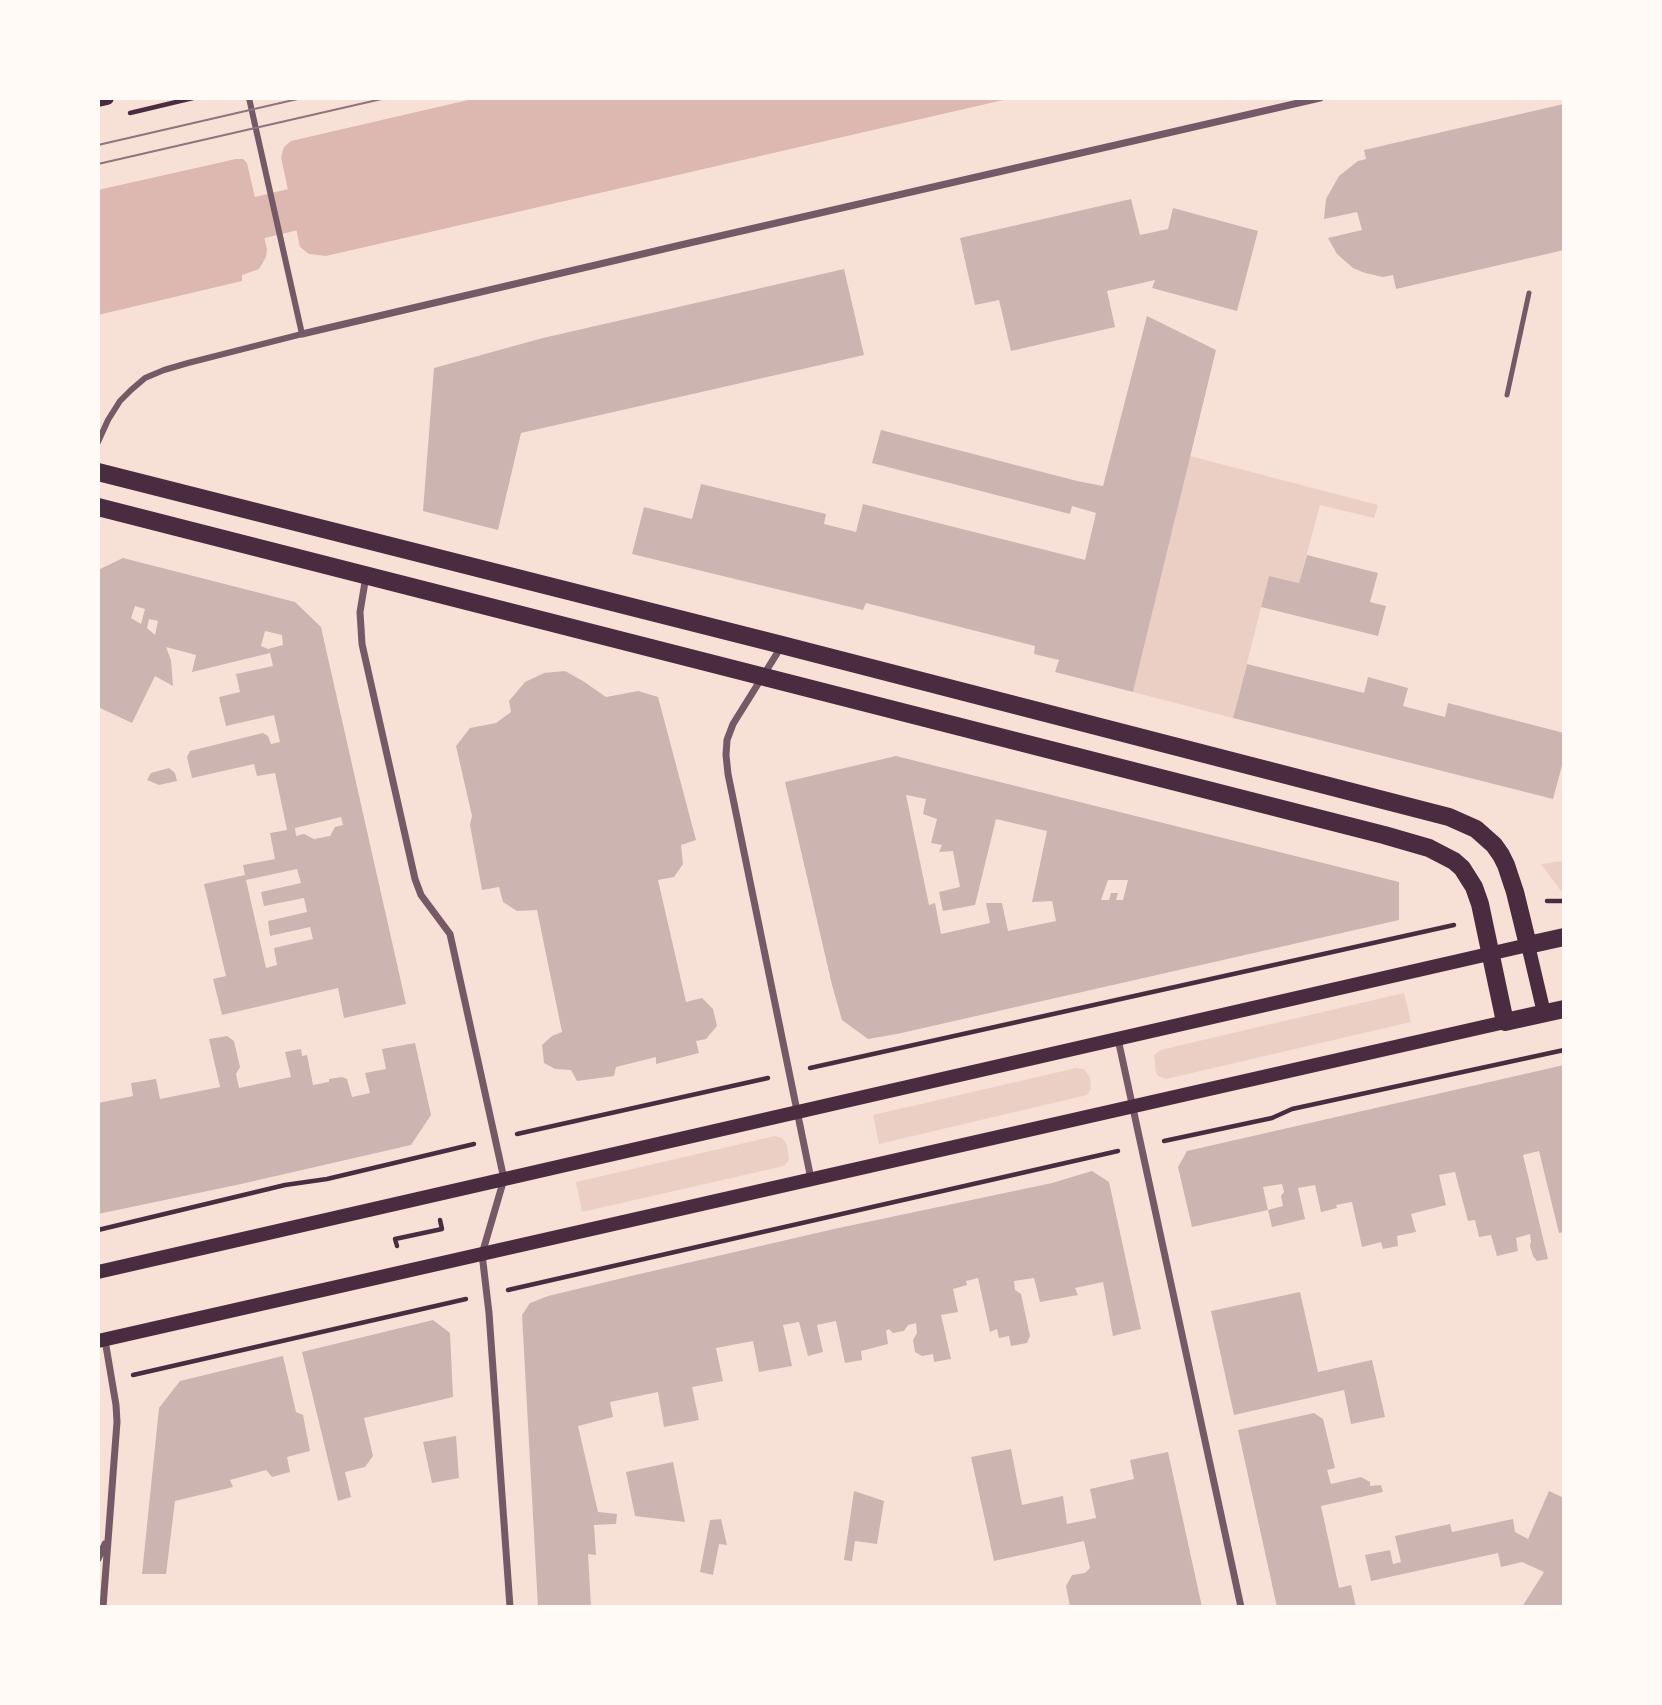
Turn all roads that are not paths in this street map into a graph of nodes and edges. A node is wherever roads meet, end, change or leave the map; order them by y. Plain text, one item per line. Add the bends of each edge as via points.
1 (107, 98) edge
2 (249, 98) edge
3 (1320, 98) edge
4 (98, 100) edge
5 (1529, 293) dead end
6 (302, 334) junction
7 (1507, 396) dead end
8 (98, 442) edge
9 (98, 472) edge
10 (98, 507) edge
11 (367, 575) junction
12 (782, 645) junction
13 (763, 677) junction
14 (1564, 937) edge
15 (1528, 945) junction
16 (1491, 954) junction
17 (1564, 1009) edge
18 (1544, 1013) junction
19 (1505, 1022) junction
20 (1118, 1039) junction
21 (1133, 1107) junction
22 (798, 1112) junction
23 (504, 1179) junction
24 (811, 1180) junction
25 (481, 1254) junction
26 (98, 1272) edge
27 (101, 1341) edge
28 (109, 1535) junction
29 (98, 1559) edge
30 (103, 1607) edge
31 (510, 1607) edge
32 (1241, 1607) edge

1 - 4 main road
2 - 6 street
3 - 6 street
5 - 7 lane
6 - 8 street via 145,378 120,401
9 - 12 main road
10 - 11 main road
11 - 13 main road
11 - 23 street via 360,612 362,644 415,879 421,895 450,934
12 - 13 street
12 - 15 main road via 1449,817 1476,829 1494,845 1506,865
13 - 16 main road via 1429,848 1462,868 1474,887
13 - 22 street via 733,724 726,755
14 - 15 main road
15 - 16 main road
15 - 18 main road
16 - 19 main road
16 - 20 main road
17 - 18 main road
18 - 19 main road
19 - 21 main road
20 - 21 street
20 - 22 main road
21 - 24 main road
21 - 32 street
22 - 23 main road
22 - 24 street
23 - 25 street
23 - 26 main road
24 - 25 main road
25 - 27 main road
25 - 31 street via 488,1294
27 - 28 street via 116,1405
28 - 29 street
28 - 30 street

